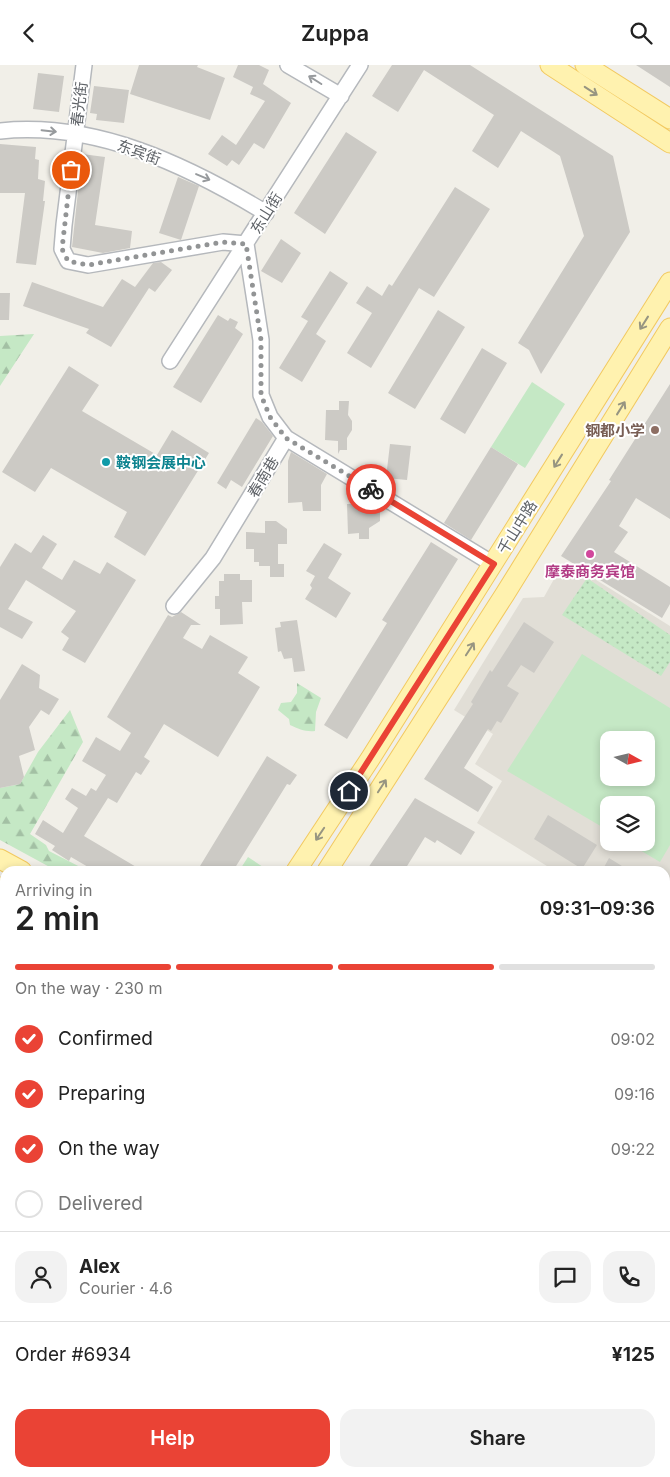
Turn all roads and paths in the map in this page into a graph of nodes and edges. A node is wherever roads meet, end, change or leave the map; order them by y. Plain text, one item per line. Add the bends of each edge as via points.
1 (84, 65) edge
2 (288, 65) edge
3 (360, 65) edge
4 (550, 65) edge
5 (585, 65) edge
6 (341, 96) junction
7 (670, 119) edge
8 (0, 131) edge
9 (76, 134) junction
10 (670, 143) edge
11 (266, 213) junction
12 (246, 244) junction
13 (670, 282) edge
14 (670, 328) edge
15 (170, 361) dead end
16 (286, 438) junction
17 (494, 564) junction
18 (174, 606) dead end
19 (0, 859) edge
20 (13, 866) edge
21 (299, 866) edge
22 (330, 866) edge

1 - 9 street, 春光街
6 -> 2 street
3 - 6 street, 东山街
4 -> 10 main road
5 - 7 main road
6 - 11 street, 东山街
8 -> 9 street, 东宾街 via 30,129
9 -> 11 street, 东宾街 via 106,140 159,159 216,183
9 - 12 street, 春光街 via 62,249 68,261 88,265 223,242
11 - 12 street, 东山街
12 - 15 street, 东山街
12 - 16 street via 261,340 261,395 270,417
13 -> 17 main road, 千山中路
22 -> 14 main road, 千山中路 via 505,594
16 - 17 street
16 - 18 street, 春南巷 via 213,558
17 -> 21 main road, 千山中路
19 - 20 main road

